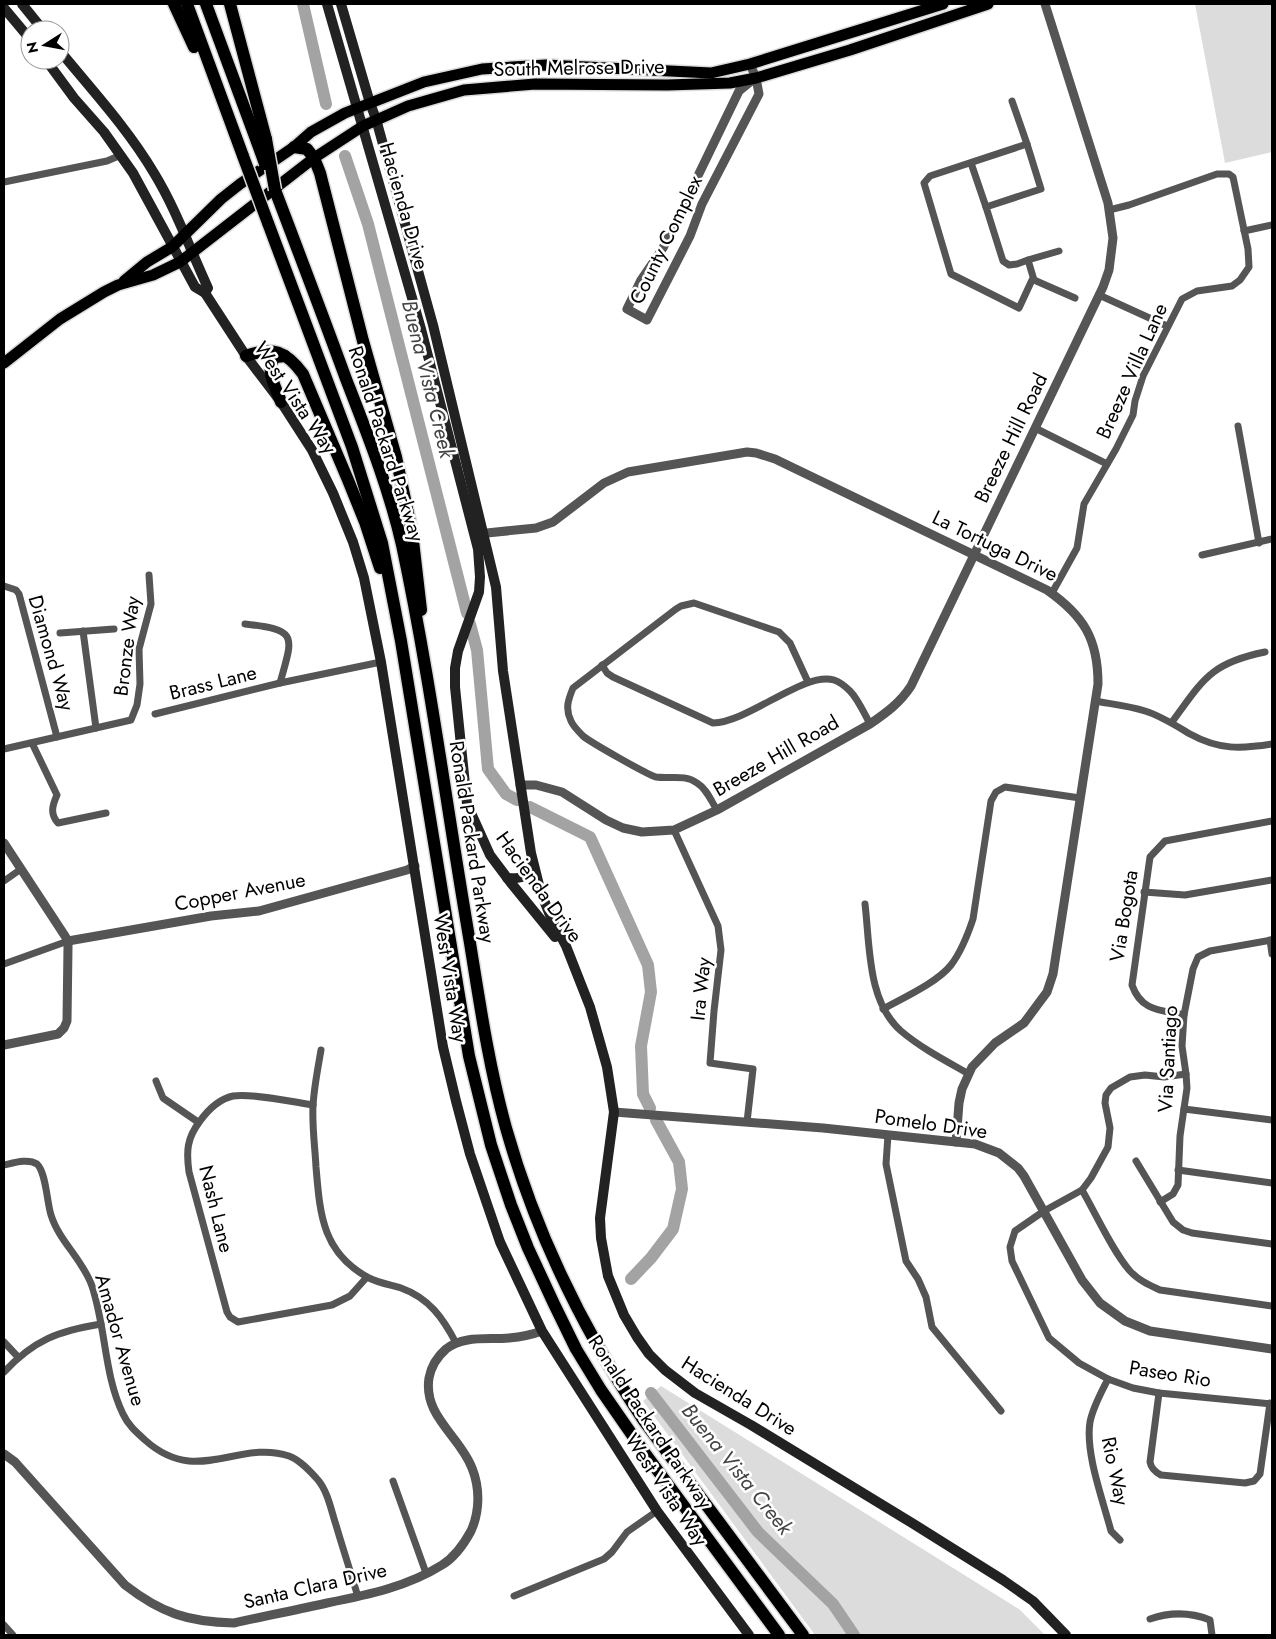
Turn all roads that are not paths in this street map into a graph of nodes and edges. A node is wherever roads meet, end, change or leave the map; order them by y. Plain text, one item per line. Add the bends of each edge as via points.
1 (22, 4) edge
2 (174, 4) edge
3 (187, 4) edge
4 (206, 4) edge
5 (230, 4) edge
6 (327, 4) edge
7 (341, 4) edge
8 (943, 4) edge
9 (988, 4) edge
10 (1045, 4) edge
11 (4, 8) edge
12 (35, 20) edge
13 (20, 27) edge
14 (70, 63) edge
15 (750, 64) junction
16 (54, 70) edge
17 (756, 78) junction
18 (1012, 101) dead end
19 (370, 103) junction
20 (357, 108) junction
21 (228, 116) junction
22 (376, 120) junction
23 (362, 126) junction
24 (262, 140) junction
25 (1027, 144) junction
26 (294, 147) junction
27 (121, 155) junction
28 (314, 158) junction
29 (971, 163) junction
30 (4, 182) edge
31 (986, 207) junction
32 (1109, 210) junction
33 (1272, 225) edge
34 (1244, 231) junction
35 (185, 234) junction
36 (172, 247) junction
37 (1059, 251) dead end
38 (192, 252) junction
39 (1028, 260) junction
40 (180, 262) junction
41 (1034, 280) junction
42 (118, 285) junction
43 (205, 293) junction
44 (1099, 294) junction
45 (1075, 298) dead end
46 (1167, 326) junction
47 (246, 356) junction
48 (286, 356) junction
49 (4, 363) edge
50 (281, 402) junction
51 (1238, 426) dead end
52 (1035, 428) junction
53 (1107, 464) junction
54 (478, 534) junction
55 (1272, 539) edge
56 (1259, 543) junction
57 (974, 555) junction
58 (1202, 555) dead end
59 (148, 575) dead end
60 (4, 586) edge
61 (1052, 593) junction
62 (398, 623) junction
63 (245, 624) dead end
64 (114, 629) dead end
65 (83, 631) junction
66 (60, 633) dead end
67 (421, 648) junction
68 (1265, 652) dead end
69 (381, 662) junction
70 (602, 665) junction
71 (808, 682) junction
72 (280, 683) junction
73 (1095, 701) junction
74 (155, 714) dead end
75 (1172, 722) junction
76 (870, 724) junction
77 (96, 728) junction
78 (57, 737) junction
79 (32, 742) junction
80 (1272, 744) edge
81 (4, 749) edge
82 (520, 785) junction
83 (1080, 798) junction
84 (717, 810) junction
85 (106, 813) dead end
86 (1272, 821) edge
87 (674, 830) junction
88 (4, 843) edge
89 (533, 863) junction
90 (414, 866) junction
91 (22, 869) junction
92 (507, 878) junction
93 (1272, 880) edge
94 (4, 881) edge
95 (1144, 892) junction
96 (865, 904) dead end
97 (1271, 940) edge
98 (68, 941) junction
99 (1272, 954) edge
100 (4, 964) edge
101 (577, 976) junction
102 (883, 1009) junction
103 (1184, 1016) junction
104 (4, 1045) edge
105 (321, 1050) dead end
106 (969, 1074) junction
107 (1186, 1074) junction
108 (156, 1081) dead end
109 (313, 1105) junction
110 (1184, 1109) junction
111 (614, 1112) junction
112 (1272, 1120) edge
113 (198, 1122) junction
114 (747, 1122) junction
115 (888, 1135) junction
116 (956, 1142) junction
117 (1136, 1161) dead end
118 (4, 1165) edge
119 (1178, 1170) junction
120 (1272, 1183) edge
121 (1082, 1190) junction
122 (1160, 1202) junction
123 (1044, 1211) junction
124 (1272, 1244) edge
125 (367, 1277) junction
126 (1272, 1306) edge
127 (101, 1324) junction
128 (542, 1331) junction
129 (4, 1342) edge
130 (456, 1343) junction
131 (1272, 1349) edge
132 (18, 1357) junction
133 (4, 1372) edge
134 (1108, 1379) junction
135 (1159, 1393) junction
136 (1271, 1404) edge
137 (1000, 1411) dead end
138 (4, 1454) edge
139 (393, 1481) dead end
140 (657, 1511) junction
141 (1120, 1540) dead end
142 (426, 1573) junction
143 (514, 1596) dead end
144 (358, 1597) junction
145 (1150, 1619) dead end
146 (4, 1625) edge
147 (13, 1635) edge
148 (749, 1635) edge
149 (779, 1635) edge
150 (803, 1635) edge
151 (1066, 1635) edge
152 (1212, 1635) edge

1 - 12 main road
2 - 21 highway
3 - 21 highway, Ronald Packard Parkway
4 - 24 highway
5 - 24 highway
6 - 20 main road, Hacienda Drive
7 - 19 main road, Hacienda Drive
8 - 15 main road, South Melrose Drive
9 - 17 main road, South Melrose Drive
10 - 32 street, Breeze Hill Road
11 - 13 main road
14 - 35 main road, West Vista Way via 138,148
15 - 17 street, County Complex
15 - 19 main road, South Melrose Drive via 710,72 546,65 482,69 424,82
16 - 27 main road, West Vista Way
17 - 17 street, County Complex via 739,91 663,248 641,280 627,309 647,320 759,94
17 - 22 main road, South Melrose Drive via 690,85 546,83 482,88 434,97
18 - 25 street
19 - 20 main road, South Melrose Drive
19 - 22 main road, Hacienda Drive
20 - 23 main road, Hacienda Drive
20 - 26 main road, South Melrose Drive via 311,132
21 - 62 highway, Ronald Packard Parkway, bridge via 372,506
22 - 23 main road, South Melrose Drive
22 - 54 main road, Hacienda Drive via 433,325
23 - 28 main road, South Melrose Drive
23 - 54 main road, Hacienda Drive
24 - 67 highway, Ronald Packard Parkway, bridge via 275,190 389,499
25 - 29 street
25 - 31 street via 1041,189
26 - 28 highway via 307,149
26 - 35 main road, South Melrose Drive via 221,199
27 - 30 street via 107,161
27 - 36 main road, West Vista Way
28 - 38 main road, South Melrose Drive
28 - 67 highway via 405,497 421,603
29 - 31 street
29 - 41 street via 930,176 924,183 951,274 1019,308
31 - 39 street via 1003,261 1009,265
32 - 34 street, Breeze Villa Lane via 1218,174 1229,174 1233,177
32 - 44 street, Breeze Hill Road via 1113,238 1109,270
33 - 34 street
34 - 46 street, Breeze Villa Lane via 1249,267 1240,280 1232,286 1197,291 1183,298
35 - 36 main road, South Melrose Drive
35 - 38 main road, West Vista Way
36 - 40 main road, West Vista Way
36 - 42 main road, South Melrose Drive
37 - 39 street
38 - 40 main road, South Melrose Drive
38 - 43 main road, West Vista Way via 208,288
39 - 41 street
40 - 42 main road, South Melrose Drive via 153,275
40 - 43 main road, West Vista Way via 195,287
41 - 45 street
42 - 49 main road via 60,319
43 - 47 main road, West Vista Way
44 - 46 street
44 - 52 street, Breeze Hill Road
46 - 53 street, Breeze Villa Lane via 1143,376 1133,415
47 - 48 highway via 268,350
47 - 50 main road, West Vista Way
48 - 50 highway via 276,357 270,364
48 - 62 highway via 294,361 311,389 365,522
50 - 69 main road, West Vista Way via 312,450 354,542
51 - 56 street
52 - 53 street
52 - 57 street, Breeze Hill Road
53 - 61 street, Breeze Villa Lane via 1084,504 1077,548
54 - 57 street, La Tortuga Drive via 536,528 553,522 604,483 628,472 746,452 775,459
54 - 82 main road, Hacienda Drive via 496,588
54 - 92 main road, Hacienda Drive via 478,592 458,651 455,687 467,804 490,855
55 - 56 street
56 - 58 street
57 - 61 street, La Tortuga Drive
57 - 76 street, Breeze Hill Road via 911,686 902,699
59 - 77 street, Bronze Way via 151,604 140,649 140,684 131,720
60 - 78 street, Diamond Way via 18,594
61 - 73 street, La Tortuga Drive via 1076,614 1092,643 1098,666
62 - 149 highway, Ronald Packard Parkway via 469,1056 491,1145 511,1205 576,1349 639,1445
63 - 72 street, Brass Lane via 271,627 288,636 290,647
64 - 65 street
65 - 66 street
65 - 77 street
67 - 150 highway, Ronald Packard Parkway via 489,1054 506,1129 536,1217 580,1316 621,1386
68 - 75 street via 1244,656 1214,671 1202,681
69 - 72 street, Brass Lane
69 - 90 main road, West Vista Way
70 - 71 street via 613,677 713,724 729,722
70 - 71 street via 676,609 694,603 778,632 790,643
70 - 84 street via 573,688 568,703 571,723 584,737 654,776 679,777 696,782 707,792
71 - 76 street via 825,679 843,685 852,692
72 - 74 street, Brass Lane
73 - 75 street via 1145,711
73 - 83 street, La Tortuga Drive
75 - 80 street via 1212,744 1228,748
76 - 84 street, Breeze Hill Road
77 - 78 street
78 - 79 street
79 - 81 street
79 - 85 street via 57,795 52,812 58,823
82 - 87 street, Breeze Hill Road via 536,785 562,792 623,828 642,832
82 - 89 main road, Hacienda Drive
83 - 102 street via 1005,787 996,792 991,801 969,933 951,965 930,982
83 - 106 street, La Tortuga Drive via 1054,974 1047,992 1024,1022 995,1043
84 - 87 street, Breeze Hill Road
86 - 95 street, Via Bogota via 1165,841 1150,857
87 - 114 street, Ira Way via 718,926 722,950 710,1063 753,1068
88 - 91 street
89 - 92 main road via 526,876
89 - 101 main road, Hacienda Drive via 546,906
90 - 98 street, Copper Avenue via 259,911 210,916
90 - 128 main road, West Vista Way via 443,1047 460,1119 500,1242
91 - 94 street
91 - 98 street
92 - 101 main road, Hacienda Drive via 551,931
93 - 95 street via 1186,895
95 - 103 street, Via Bogota via 1132,986 1135,996 1142,1004
96 - 102 street via 874,980
97 - 99 street
97 - 103 street, Via Santiago via 1210,951 1198,957
98 - 100 street
98 - 104 street via 67,1021 64,1028 58,1034
101 - 111 main road, Hacienda Drive via 590,1007 607,1066
102 - 106 street via 914,1042
103 - 107 street, Via Santiago via 1182,1046
105 - 109 street
106 - 116 street, La Tortuga Drive via 959,1102
107 - 110 street, Via Santiago
107 - 121 street via 1130,1077 1111,1088 1105,1104 1110,1128 1108,1147
108 - 113 street via 163,1098
109 - 113 street via 233,1096 210,1108
109 - 125 street via 322,1222 334,1248
110 - 112 street
110 - 119 street, Via Santiago
111 - 114 street, Pomelo Drive
111 - 151 main road, Hacienda Drive via 600,1218 601,1238 615,1295 649,1354 695,1393 1004,1580 1033,1601
113 - 125 street, Nash Lane via 187,1148 187,1160 230,1317 238,1322 247,1321 341,1302
114 - 115 street, Pomelo Drive
115 - 116 street, Pomelo Drive
115 - 137 street via 886,1164 906,1261 926,1297 932,1327
116 - 123 street, Pomelo Drive via 975,1144 999,1153 1012,1163 1024,1176
117 - 122 street
118 - 127 street, Amador Avenue via 27,1161 37,1164 42,1172 51,1216 92,1286
119 - 120 street
119 - 122 street, Via Santiago via 1174,1194
121 - 123 street, Paseo Rio
121 - 126 street via 1121,1259 1145,1283 1160,1290
122 - 124 street via 1173,1222 1183,1230
123 - 131 street, Pomelo Drive via 1082,1280 1100,1303 1125,1321 1150,1331
123 - 134 street, Paseo Rio via 1015,1231 1010,1247 1012,1261 1049,1338 1078,1363
125 - 130 street via 415,1293 426,1301 440,1315
127 - 132 street via 74,1328 44,1339
127 - 144 street, Amador Avenue via 115,1397 130,1426 152,1446 171,1456 196,1462 258,1453 290,1456 319,1481 328,1498
128 - 130 street
128 - 140 main road, West Vista Way
129 - 132 street
130 - 142 street, Santa Clara Drive via 446,1349 433,1366 428,1386 435,1413 470,1463 478,1504 473,1526 462,1546 442,1565
132 - 133 street
134 - 135 street, Paseo Rio
134 - 141 street, Rio Way via 1093,1410 1089,1437 1112,1531
135 - 136 street, Paseo Rio
135 - 136 street via 1150,1462 1156,1473 1161,1475 1254,1481 1260,1474
138 - 144 street, Santa Clara Drive via 15,1462 125,1585 163,1610 182,1617 234,1623
139 - 142 street
140 - 143 street via 627,1532 604,1559
140 - 148 main road, West Vista Way
142 - 144 street, Santa Clara Drive via 382,1592
145 - 152 street via 1163,1614 1195,1614 1210,1620
146 - 147 street

